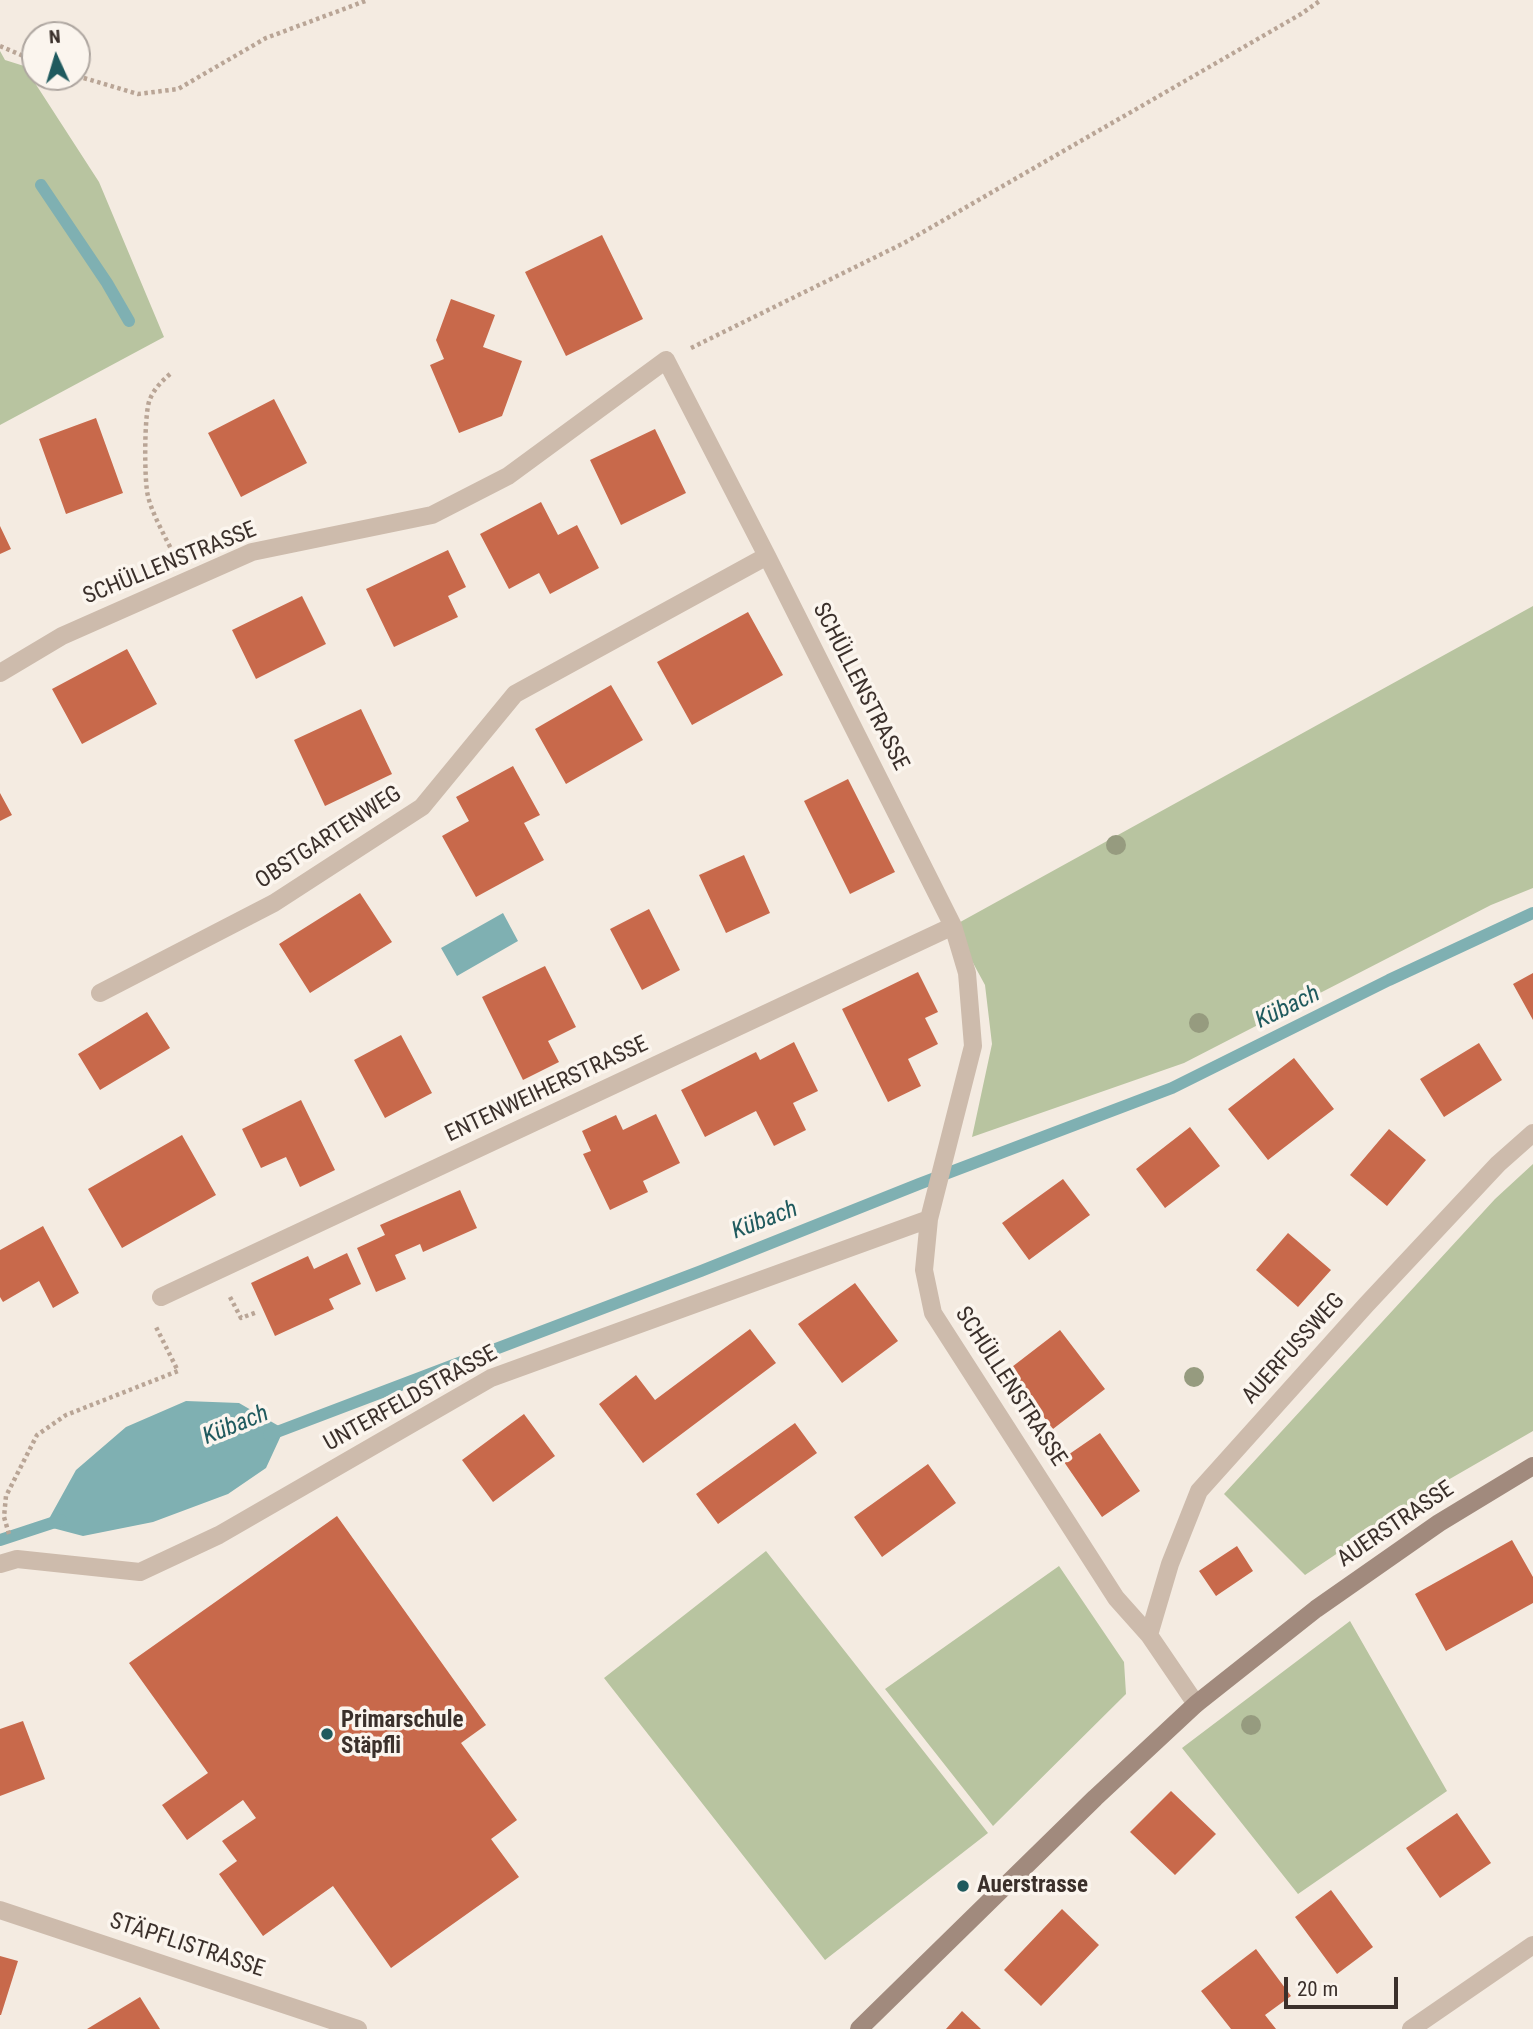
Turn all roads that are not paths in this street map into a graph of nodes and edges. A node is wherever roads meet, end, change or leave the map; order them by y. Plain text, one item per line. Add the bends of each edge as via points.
1 (767, 555) junction
2 (0, 673) edge
3 (953, 926) junction
4 (100, 993) dead end
5 (1533, 1133) edge
6 (931, 1211) junction
7 (161, 1297) road end
8 (1533, 1466) edge
9 (0, 1564) edge
10 (1149, 1635) junction
11 (1196, 1704) junction
12 (0, 1910) edge
13 (1533, 1945) edge
14 (358, 2029) edge
15 (859, 2029) edge
16 (1411, 2029) edge

1 - 2 street, SCHÜLLENSTRASSE via 666,360 508,476 432,515 251,552 62,636
1 - 3 street, SCHÜLLENSTRASSE
1 - 4 street, OBSTGARTENWEG via 516,694 422,807 274,903
3 - 6 street, SCHÜLLENSTRASSE via 968,973 974,1046
3 - 7 street, ENTENWEIHERSTRASSE
5 - 10 street, AUERFUSSWEG via 1498,1164 1199,1491
6 - 9 street, UNTERFELDSTRASSE via 491,1378 219,1535 140,1572 17,1559
6 - 10 street, SCHÜLLENSTRASSE via 924,1270 933,1313 1116,1598
8 - 11 main road, AUERSTRASSE via 1439,1523 1316,1609
10 - 11 street, SCHÜLLENSTRASSE
11 - 15 main road, AUERSTRASSE
12 - 14 street, STÄPFLISTRASSE
13 - 16 street

